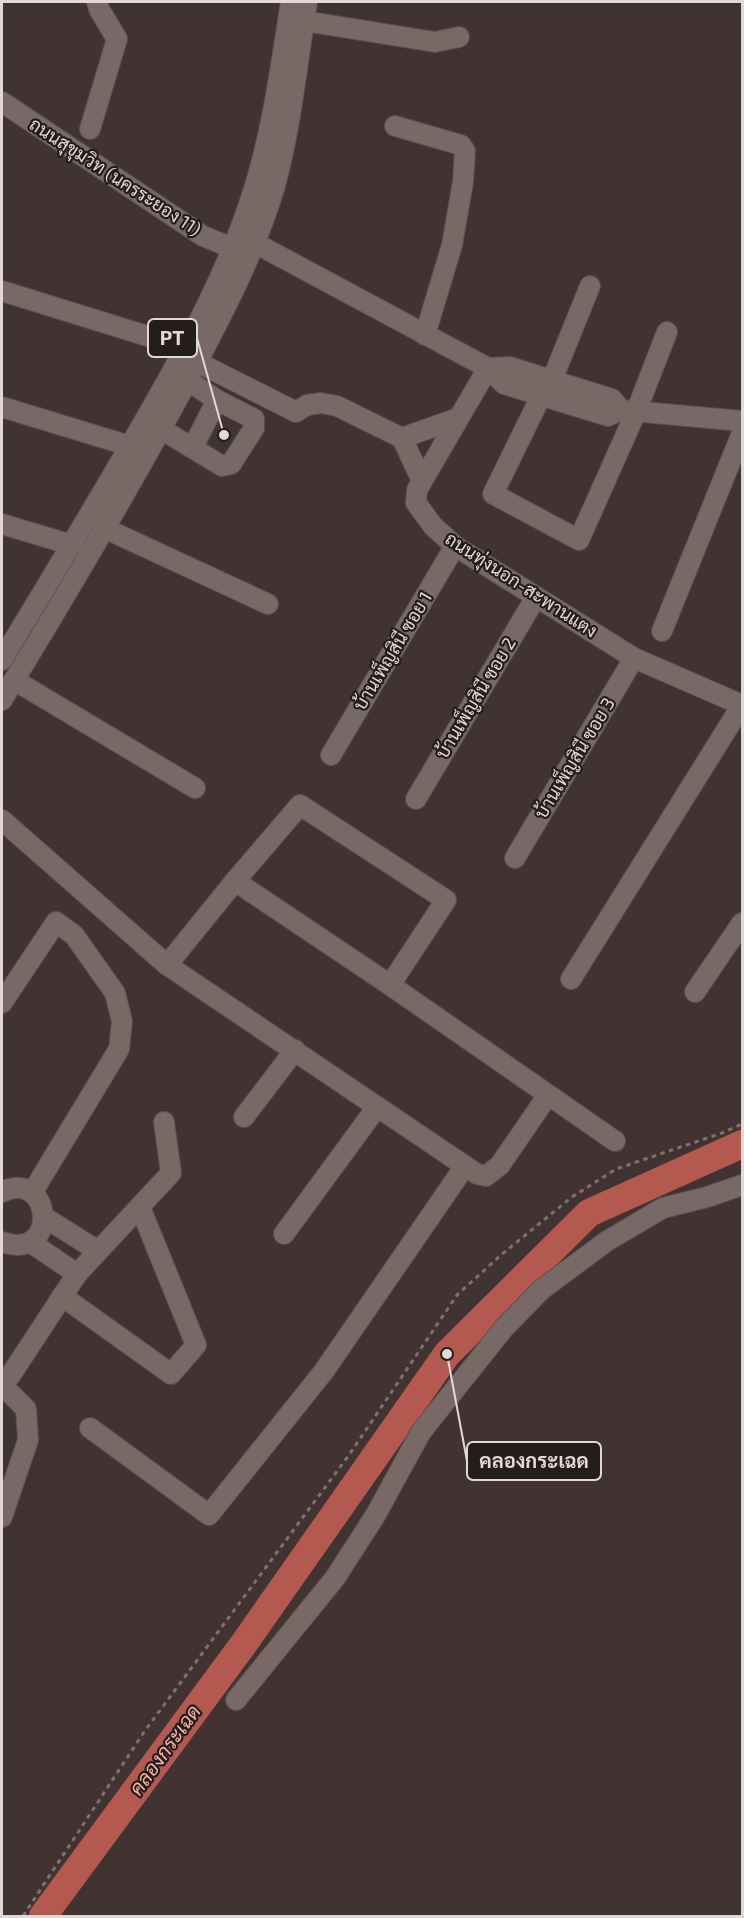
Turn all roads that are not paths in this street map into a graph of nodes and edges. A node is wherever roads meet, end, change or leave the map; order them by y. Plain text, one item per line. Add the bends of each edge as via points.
1 (97, 2) edge
2 (291, 2) edge
3 (308, 2) edge
4 (304, 21) junction
5 (459, 38) dead end
6 (2, 102) edge
7 (395, 126) dead end
8 (90, 129) dead end
9 (255, 243) junction
10 (231, 248) junction
11 (590, 286) dead end
12 (2, 291) edge
13 (667, 332) dead end
14 (425, 335) junction
15 (190, 363) junction
16 (488, 368) junction
17 (547, 388) junction
18 (217, 400) junction
19 (2, 407) edge
20 (629, 411) junction
21 (458, 418) junction
22 (742, 421) edge
23 (161, 429) junction
24 (742, 433) edge
25 (402, 438) junction
26 (130, 446) junction
27 (193, 447) junction
28 (422, 481) junction
29 (2, 524) edge
30 (104, 528) junction
31 (72, 545) junction
32 (455, 546) junction
33 (536, 597) junction
34 (268, 604) dead end
35 (663, 631) dead end
36 (634, 658) junction
37 (2, 660) edge
38 (14, 680) junction
39 (2, 700) edge
40 (742, 705) edge
41 (331, 756) dead end
42 (195, 788) dead end
43 (416, 799) dead end
44 (2, 820) edge
45 (515, 858) dead end
46 (235, 880) junction
47 (742, 923) edge
48 (167, 965) junction
49 (571, 979) dead end
50 (390, 985) junction
51 (694, 992) dead end
52 (2, 1003) edge
53 (295, 1050) junction
54 (548, 1095) junction
55 (376, 1107) junction
56 (244, 1117) dead end
57 (164, 1122) dead end
58 (615, 1141) dead end
59 (465, 1166) junction
60 (742, 1185) edge
61 (2, 1192) edge
62 (32, 1193) junction
63 (140, 1207) junction
64 (44, 1217) junction
65 (284, 1234) dead end
66 (2, 1242) edge
67 (30, 1242) junction
68 (98, 1251) junction
69 (77, 1274) junction
70 (62, 1296) junction
71 (6, 1382) edge
72 (90, 1428) dead end
73 (2, 1517) edge
74 (236, 1700) dead end

1 - 8 street via 117,39
2 - 10 street via 270,128 254,189
3 - 4 street
4 - 5 street via 435,42
4 - 9 street via 274,188
6 - 10 street, ถนนสุขุมวิท (นครระยอง 11) via 203,236
7 - 14 street via 461,145 465,151 452,245
9 - 14 street
9 - 15 street
10 - 15 street
11 - 17 street
12 - 15 street
13 - 20 street
14 - 16 street
15 - 18 street
15 - 23 street
15 - 25 street via 296,412 307,405 337,406
15 - 26 street
16 - 17 street via 504,384
16 - 21 street, ถนนทุ่งนอก-สะพานแตง
17 - 20 street via 608,416
17 - 20 street via 493,494 579,540
18 - 27 street
18 - 27 street via 254,419 254,428 227,466
19 - 26 street
20 - 22 street
21 - 25 street
21 - 28 street, ถนนทุ่งนอก-สะพานแตง
23 - 27 street
23 - 30 street
24 - 35 street
25 - 28 street
26 - 31 street
28 - 32 street, ถนนทุ่งนอก-สะพานแตง via 416,503
29 - 31 street
30 - 34 street
30 - 38 street
31 - 37 street
32 - 33 street, ถนนทุ่งนอก-สะพานแตง
32 - 41 street, บ้านเพ็ญสินี ซอย 1
33 - 36 street, ถนนทุ่งนอก-สะพานแตง
33 - 43 street, บ้านเพ็ญสินี ซอย 2
36 - 40 street, ถนนทุ่งนอก-สะพานแตง
36 - 45 street, บ้านเพ็ญสินี ซอย 3
38 - 39 street
38 - 42 street
40 - 49 street
44 - 48 street
46 - 48 street
46 - 50 street
46 - 50 street via 300,805 446,900
47 - 51 street
48 - 53 street
50 - 54 street
52 - 62 street via 56,922 74,935 115,993 122,1021 119,1048
53 - 55 street
53 - 56 street
54 - 58 street
54 - 59 street via 494,1171 486,1176
55 - 59 street
55 - 65 street
57 - 63 street via 171,1173
59 - 72 street via 324,1371 209,1515
60 - 74 street via 663,1208 607,1241 541,1290 504,1328 421,1432 335,1578
61 - 62 street via 21,1188
62 - 64 street via 43,1208
63 - 68 street
63 - 70 street via 196,1345 171,1374
64 - 67 street via 40,1231
64 - 68 street
66 - 67 street
67 - 69 street
68 - 69 street
69 - 70 street
70 - 71 street
71 - 73 street via 9,1392 26,1408 28,1440

